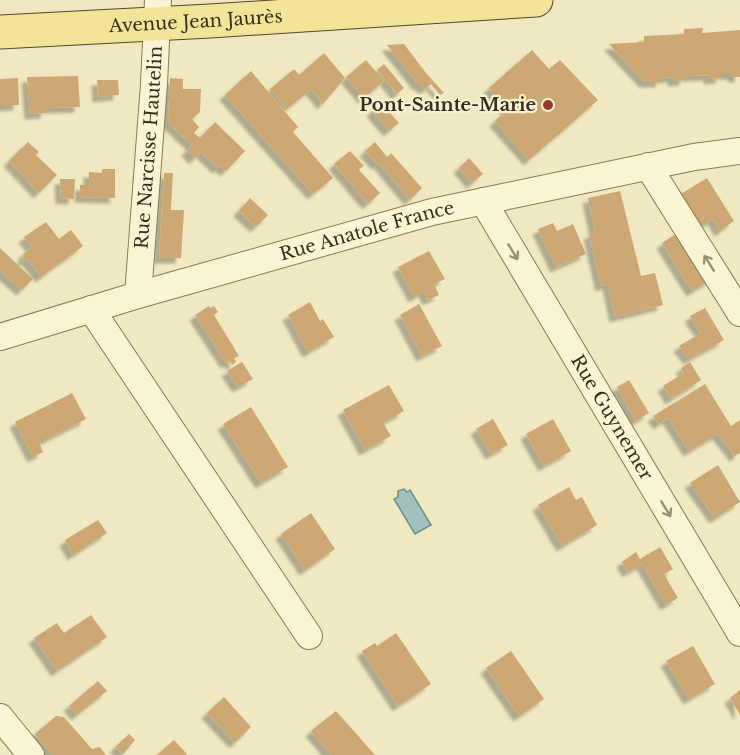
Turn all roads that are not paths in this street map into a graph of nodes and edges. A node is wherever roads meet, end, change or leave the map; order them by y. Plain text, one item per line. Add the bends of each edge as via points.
1 (536, 0) edge
2 (158, 12) edge
3 (0, 32) edge
4 (740, 151) edge
5 (648, 166) junction
6 (483, 201) junction
7 (138, 295) junction
8 (91, 309) junction
9 (740, 313) edge
10 (0, 337) edge
11 (740, 633) edge
12 (309, 636) dead end
13 (0, 717) edge
14 (31, 755) edge

1 - 2 main road, Avenue Jean Jaurès
2 - 3 main road, Avenue Jean Jaurès
2 - 7 street, Rue Narcisse Hautelin
4 - 5 street, Rue Anatole France
5 - 6 street, Rue Anatole France
9 -> 5 street
6 - 7 street, Rue Anatole France
6 -> 11 street, Rue Guynemer
7 - 8 street, Rue Anatole France
8 - 10 street, Rue Anatole France
8 - 12 street
13 - 14 street

